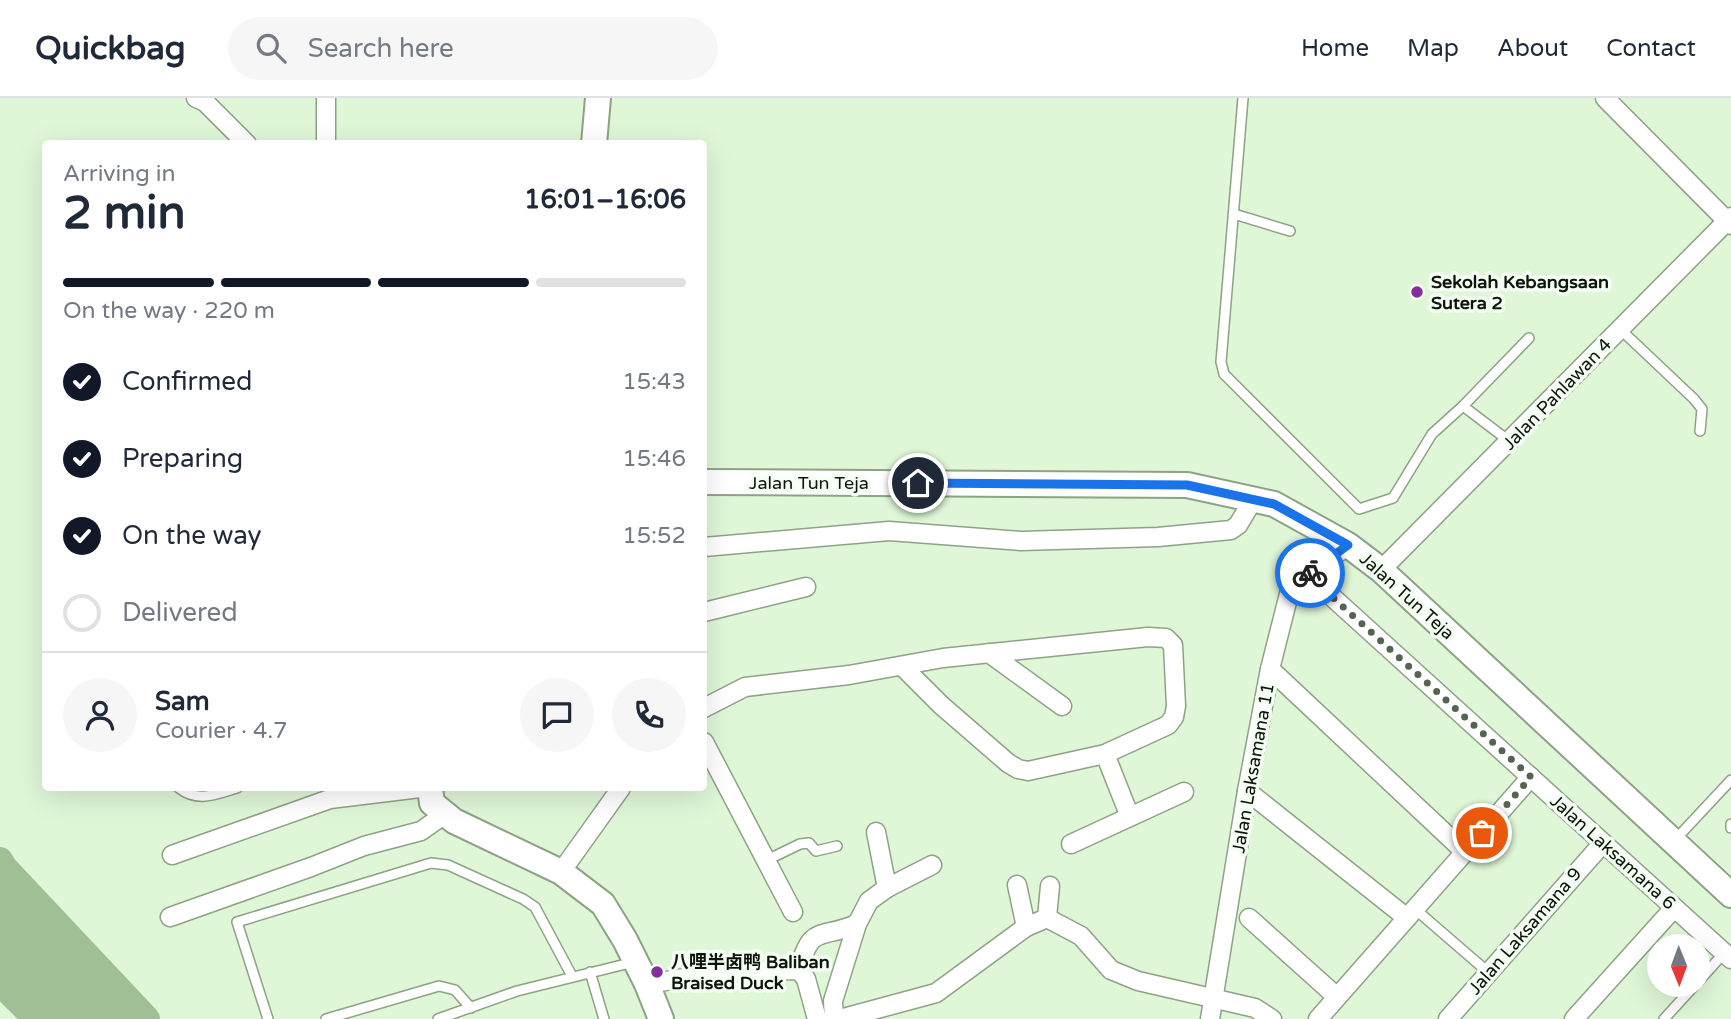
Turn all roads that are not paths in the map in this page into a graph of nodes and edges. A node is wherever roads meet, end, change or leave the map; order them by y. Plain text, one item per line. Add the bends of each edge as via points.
1 (326, 98) edge
2 (598, 98) edge
3 (1243, 98) edge
4 (1605, 98) edge
5 (202, 99) edge
6 (243, 140) edge
7 (326, 140) edge
8 (594, 140) edge
9 (1234, 214) junction
10 (1730, 221) edge
11 (1290, 231) dead end
12 (1620, 329) junction
13 (1529, 338) dead end
14 (1463, 406) junction
15 (1700, 431) dead end
16 (1510, 442) junction
17 (707, 482) edge
18 (1253, 500) junction
19 (1348, 545) junction
20 (707, 547) edge
21 (1381, 570) junction
22 (1308, 575) junction
23 (806, 587) dead end
24 (707, 611) edge
25 (989, 653) junction
26 (901, 666) junction
27 (1270, 669) junction
28 (707, 706) edge
29 (1062, 706) dead end
30 (707, 748) edge
31 (1105, 754) junction
32 (1531, 777) junction
33 (1731, 780) edge
34 (183, 791) edge
35 (227, 791) edge
36 (395, 791) edge
37 (430, 791) edge
38 (619, 791) edge
39 (1247, 791) junction
40 (1184, 792) dead end
41 (445, 814) junction
42 (1130, 817) junction
43 (876, 832) dead end
44 (1673, 841) junction
45 (1603, 843) junction
46 (1071, 844) dead end
47 (837, 846) dead end
48 (1465, 852) junction
49 (172, 855) dead end
50 (766, 860) junction
51 (932, 865) dead end
52 (561, 872) junction
53 (1017, 885) dead end
54 (1050, 886) dead end
55 (887, 888) junction
56 (1731, 895) edge
57 (1674, 908) junction
58 (793, 912) dead end
59 (1411, 914) junction
60 (170, 917) dead end
61 (1047, 918) junction
62 (1250, 918) dead end
63 (857, 924) junction
64 (1026, 926) junction
65 (1728, 956) edge
66 (635, 961) junction
67 (799, 970) junction
68 (590, 972) junction
69 (1710, 972) edge
70 (1489, 973) junction
71 (572, 976) junction
72 (647, 984) junction
73 (1337, 997) junction
74 (1683, 998) edge
75 (1214, 999) junction
76 (471, 1008) junction
77 (268, 1019) edge
78 (326, 1019) edge
79 (438, 1019) edge
80 (604, 1019) edge
81 (662, 1019) edge
82 (817, 1019) edge
83 (834, 1019) edge
84 (840, 1019) edge
85 (1210, 1019) edge
86 (1272, 1019) edge
87 (1318, 1019) edge
88 (1448, 1019) edge
89 (1574, 1019) edge
90 (1664, 1019) edge

1 - 7 street
2 - 8 street
3 - 9 lane
4 - 10 street
5 - 6 street
9 - 11 lane
9 - 14 lane via 1221,362 1224,374 1359,509 1393,498 1432,434
10 - 12 street, Jalan Pahlawan 4
12 - 15 lane via 1702,409
12 - 16 street, Jalan Pahlawan 4
13 - 14 lane
14 - 16 lane
16 - 21 street, Jalan Pahlawan 4
17 - 18 street, Jalan Tun Teja via 1187,485
18 - 19 street, Jalan Tun Teja via 1274,504
18 - 20 street via 1231,530 1158,537 1021,541 890,531
19 - 21 street, Jalan Tun Teja
19 - 22 street, Jalan Laksamana 11
21 - 44 street, Jalan Tun Teja
22 - 27 street, Jalan Laksamana 11 via 1289,594
22 - 32 street, Jalan Laksamana 6
23 - 24 street
25 - 26 street
25 - 29 street
25 - 31 street via 1148,637 1169,640 1176,706 1172,722
26 - 28 street via 745,687
26 - 31 street via 1018,769 1037,770
27 - 39 street, Jalan Laksamana 11
27 - 48 street
30 - 50 street
31 - 42 street
32 - 45 street, Jalan Laksamana 6
32 - 48 street
33 - 44 lane
34 - 35 lane via 204,798
36 - 49 street via 330,799
37 - 41 street via 432,803
38 - 52 street
39 - 59 street
39 - 75 street, Jalan Laksamana 11
40 - 42 street
41 - 52 street
41 - 60 street via 421,831 364,846
42 - 46 street
43 - 55 street
44 - 56 street, Jalan Tun Teja
45 - 57 street, Jalan Laksamana 6
45 - 70 street, Jalan Laksamana 9
47 - 50 lane via 816,851 809,843 800,844
48 - 59 street
50 - 58 street
51 - 55 street
52 - 66 street via 603,904
53 - 64 street
54 - 61 street
55 - 63 street via 869,901
57 - 65 street, Jalan Laksamana 6
57 - 89 street
59 - 70 lane
59 - 73 street
61 - 64 street
61 - 75 street via 1081,936 1111,970
62 - 73 street
63 - 67 street via 812,939
63 - 83 street via 833,1001
64 - 84 street via 936,993
65 - 69 lane
66 - 68 lane
66 - 72 street
67 - 72 street via 722,972
67 - 82 street
68 - 71 lane
68 - 80 lane
70 - 88 street, Jalan Laksamana 9
71 - 76 lane
71 - 77 lane via 535,907 447,865 431,863 237,922
72 - 81 street
73 - 87 street
74 - 90 lane
75 - 85 street, Jalan Laksamana 11
75 - 86 street via 1255,1008
76 - 78 lane via 454,990 439,986
76 - 79 lane

